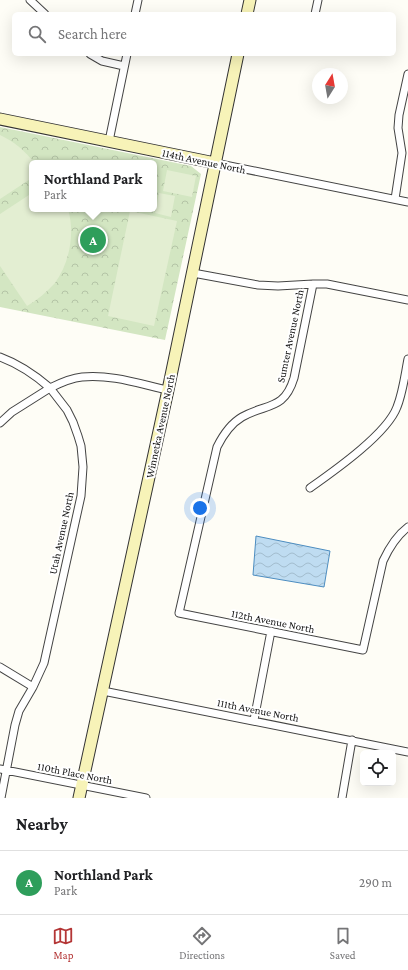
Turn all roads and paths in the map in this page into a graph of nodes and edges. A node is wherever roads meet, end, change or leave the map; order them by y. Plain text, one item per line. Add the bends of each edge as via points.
1 (30, 0) edge
2 (138, 0) edge
3 (250, 0) edge
4 (318, 0) edge
5 (43, 12) edge
6 (135, 12) edge
7 (247, 12) edge
8 (315, 12) edge
9 (93, 56) edge
10 (126, 56) edge
11 (238, 56) edge
12 (124, 66) junction
13 (408, 74) edge
14 (0, 119) edge
15 (109, 141) junction
16 (215, 163) junction
17 (395, 199) junction
18 (408, 202) edge
19 (193, 273) junction
20 (313, 284) junction
21 (408, 300) edge
22 (0, 357) edge
23 (408, 358) edge
24 (50, 388) junction
25 (168, 390) junction
26 (0, 423) edge
27 (310, 488) dead end
28 (408, 527) edge
29 (179, 613) joint
30 (271, 631) junction
31 (0, 667) edge
32 (33, 687) junction
33 (103, 691) junction
34 (254, 720) junction
35 (352, 740) junction
36 (408, 752) edge
37 (3, 770) edge
38 (82, 785) junction
39 (1, 798) edge
40 (79, 798) edge
41 (146, 798) edge
42 (342, 798) edge

1 - 5 street
2 - 6 street
3 - 7 street
4 - 8 street
9 - 12 street via 102,61
10 - 12 street
11 - 16 street, Winnetka Avenue North
12 - 15 street
13 - 17 street via 399,115 398,128 402,152
14 - 15 street, 114th Avenue North
15 - 16 street, 114th Avenue North
16 - 17 street, 114th Avenue North
16 - 19 street, Winnetka Avenue North
17 - 18 street, 114th Avenue North
19 - 20 street via 258,285
19 - 25 street, Winnetka Avenue North
20 - 21 street via 334,285
20 - 29 street, Sumter Avenue North via 290,389 276,404 238,420 222,436 217,447
22 - 24 street, Utah Avenue North via 21,366
23 - 27 street via 397,407 388,422 347,461
24 - 25 street via 81,377 98,377
24 - 26 street via 12,412
24 - 32 street, Utah Avenue North via 73,422 81,446 83,477 48,648
25 - 33 street, Winnetka Avenue North
28 - 30 street, 112th Avenue North via 396,538 383,561 363,650
29 - 30 street, 112th Avenue North
30 - 34 street
31 - 32 street
32 - 37 street, Utah Avenue North via 19,711
33 - 34 street, 111th Avenue North
33 - 38 street, Winnetka Avenue North
34 - 35 street, 111th Avenue North
35 - 36 street, 111th Avenue North
35 - 42 street
37 - 38 street, 110th Place North
37 - 39 street, Utah Avenue North
38 - 40 street, Winnetka Avenue North
38 - 41 street, 110th Place North

